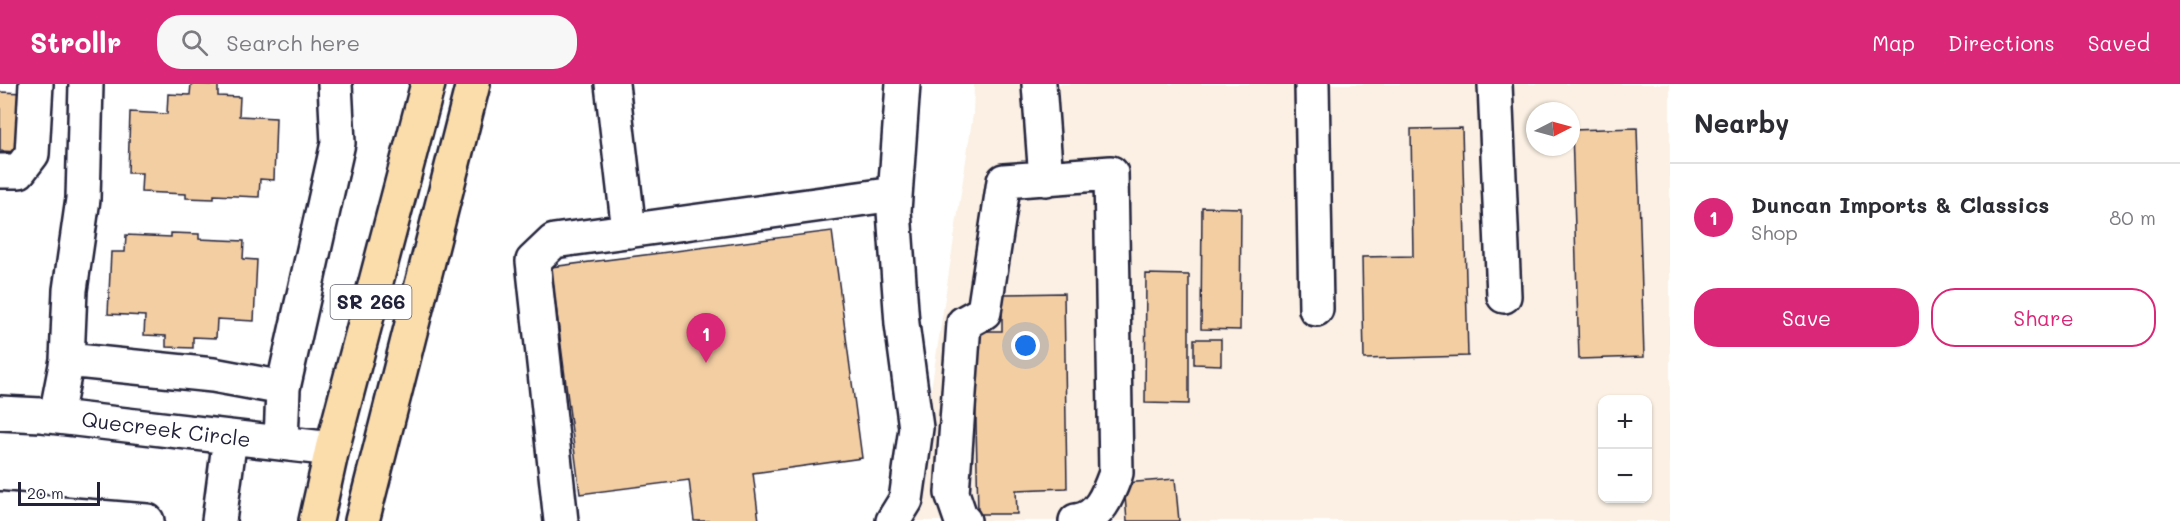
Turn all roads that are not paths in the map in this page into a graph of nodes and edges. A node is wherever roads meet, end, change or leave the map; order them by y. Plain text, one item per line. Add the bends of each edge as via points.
1 (36, 84) edge
2 (86, 84) edge
3 (335, 84) edge
4 (428, 84) edge
5 (473, 84) edge
6 (612, 84) edge
7 (903, 84) edge
8 (1039, 84) edge
9 (1312, 84) edge
10 (1495, 84) edge
11 (0, 171) edge
12 (1046, 179) junction
13 (895, 194) junction
14 (628, 231) junction
15 (1504, 296) dead end
16 (1316, 309) dead end
17 (67, 360) junction
18 (283, 388) junction
19 (0, 413) edge
20 (56, 417) junction
21 (230, 437) junction
22 (281, 443) junction
23 (332, 449) junction
24 (0, 509) edge
25 (147, 521) edge
26 (219, 521) edge
27 (316, 521) edge
28 (362, 521) edge
29 (561, 521) edge
30 (893, 521) edge
31 (964, 521) edge
32 (1076, 521) edge

1 - 11 lane via 32,154 19,171
2 - 17 lane via 83,199 70,290
3 - 18 lane via 338,144
4 - 23 main road, SR 266
5 - 28 main road, SR 266
6 - 14 lane
7 - 13 lane
8 - 12 lane
9 - 16 lane
10 - 15 lane
12 - 31 lane via 1004,181 984,312 964,323 952,493
12 - 32 lane via 1111,173 1116,473 1105,503
13 - 14 lane
13 - 30 lane via 902,324 915,428 906,500
14 - 29 lane via 554,241 533,261
17 - 18 lane via 213,375
17 - 20 lane
18 - 22 lane
19 - 20 lane, Quecreek Circle
20 - 21 lane, Quecreek Circle
21 - 22 lane, Quecreek Circle
21 - 26 lane
22 - 23 lane, Quecreek Circle
23 - 27 main road, SR 266
24 - 25 lane

